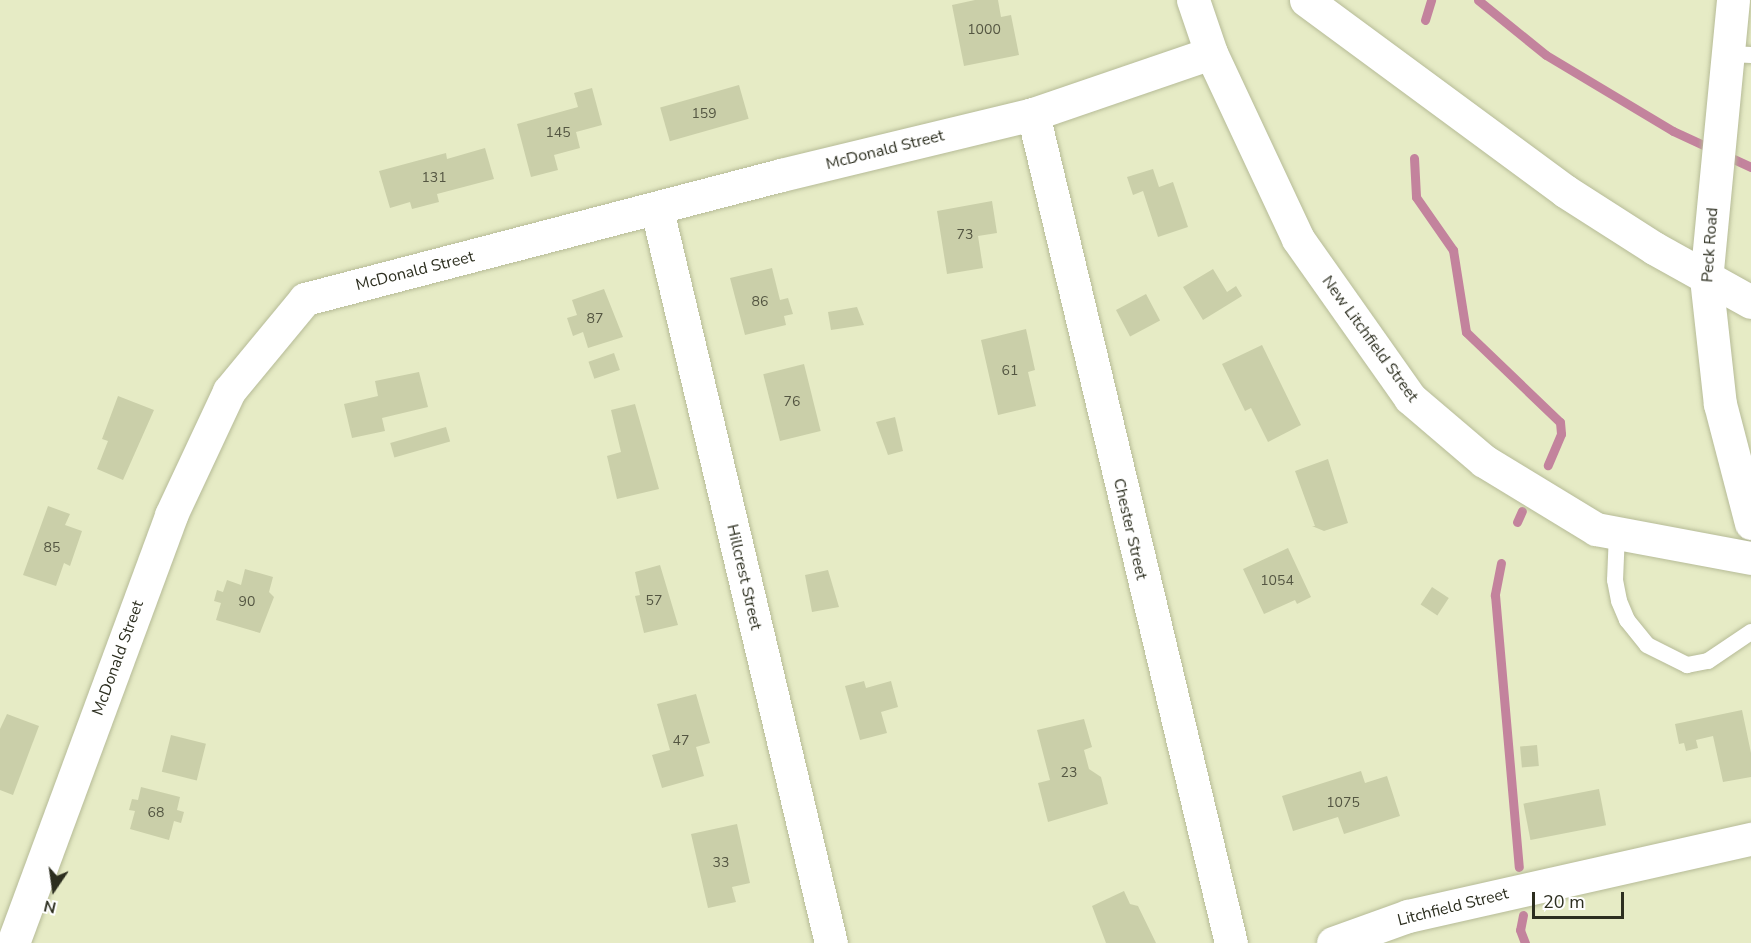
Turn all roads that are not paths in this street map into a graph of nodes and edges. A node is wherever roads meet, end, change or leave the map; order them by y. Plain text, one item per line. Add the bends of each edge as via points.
1 (1193, 0) edge
2 (1306, 0) edge
3 (1733, 0) edge
4 (1210, 52) junction
5 (1741, 54) edge
6 (1033, 114) junction
7 (657, 210) junction
8 (1706, 278) junction
9 (1751, 302) edge
10 (1751, 523) edge
11 (1617, 533) junction
12 (1751, 558) edge
13 (1751, 632) edge
14 (1751, 839) edge
15 (13, 943) edge
16 (831, 943) edge
17 (1231, 943) edge
18 (1333, 943) edge

1 - 4 main road, New Litchfield Street
2 - 8 main road via 1565,192
3 - 5 main road, Peck Road
4 - 6 main road, McDonald Street
4 - 11 main road, New Litchfield Street via 1298,239 1410,398 1484,461 1596,529
5 - 8 main road, Peck Road via 1713,200
6 - 7 main road, McDonald Street
6 - 17 main road, Chester Street
7 - 15 main road, McDonald Street via 305,299 229,391 171,515
7 - 16 main road, Hillcrest Street
8 - 9 main road
8 - 10 main road, Peck Road via 1720,404
11 - 12 main road, New Litchfield Street
11 - 13 lane via 1615,580 1619,601 1627,620 1647,645 1687,665 1708,661
14 - 18 main road, Litchfield Street via 1408,916

